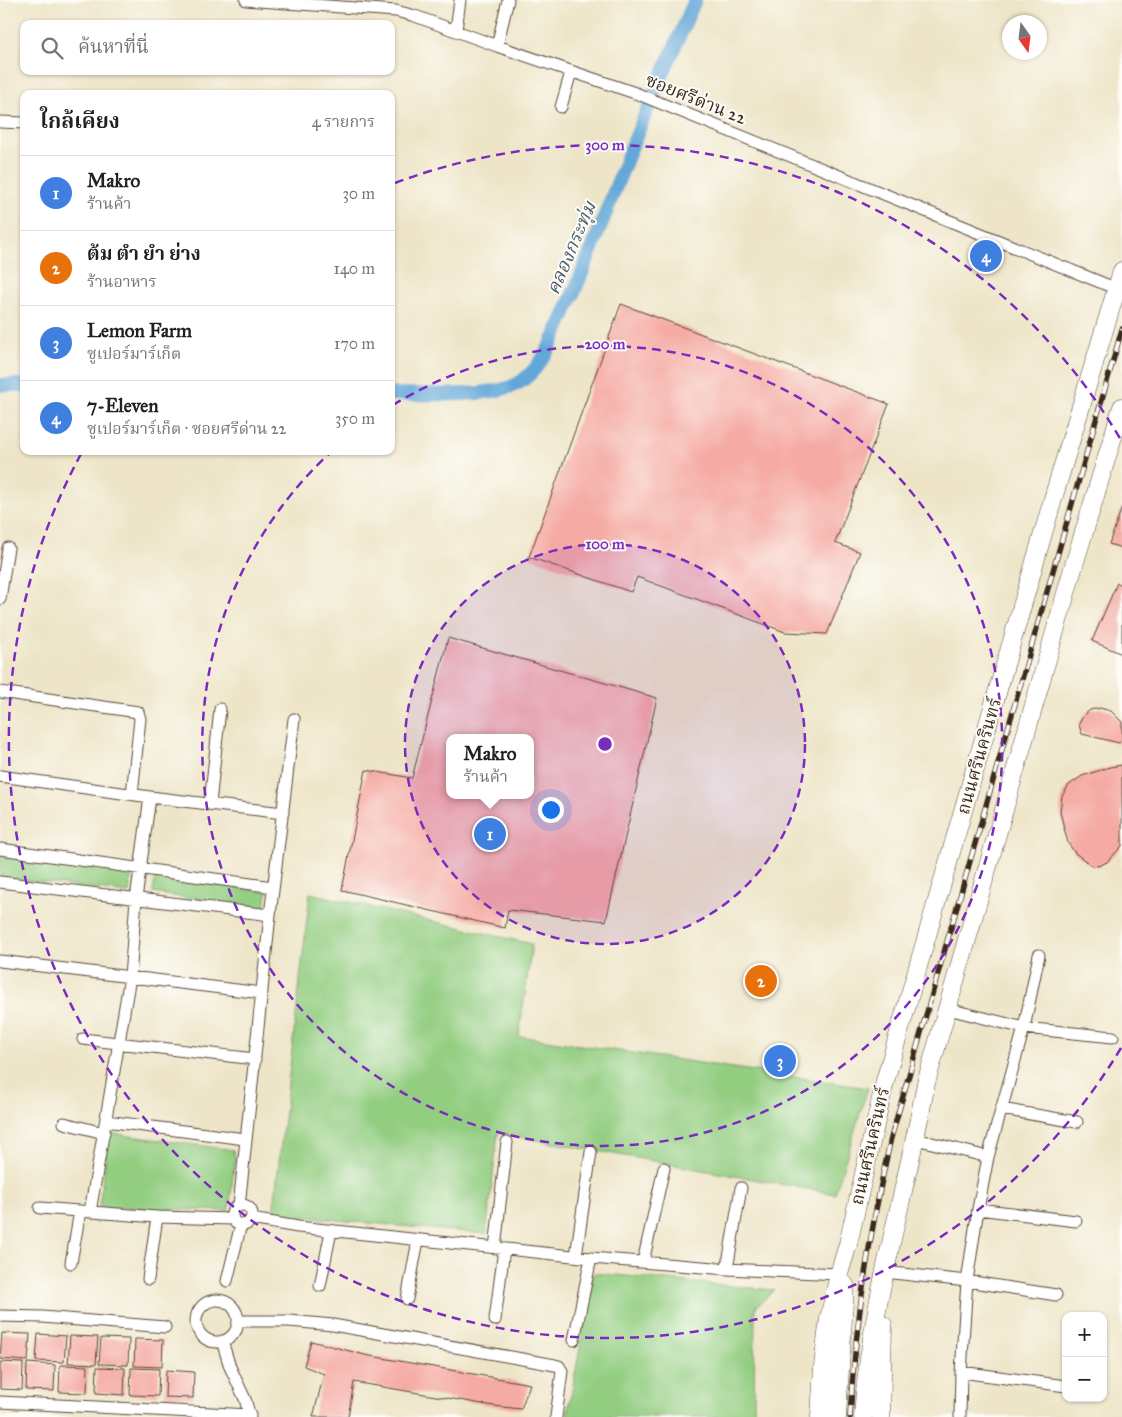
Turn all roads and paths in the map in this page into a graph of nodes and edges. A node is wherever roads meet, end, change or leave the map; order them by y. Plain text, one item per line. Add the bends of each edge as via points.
1 (246, 0) edge
2 (460, 0) edge
3 (508, 0) edge
4 (456, 30) junction
5 (497, 46) junction
6 (571, 72) junction
7 (561, 106) dead end
8 (0, 122) edge
9 (20, 123) edge
10 (1122, 271) edge
11 (1117, 289) junction
12 (1122, 407) edge
13 (8, 548) dead end
14 (1, 584) edge
15 (0, 599) edge
16 (0, 692) edge
17 (220, 709) dead end
18 (294, 719) dead end
19 (0, 776) edge
20 (132, 794) junction
21 (150, 797) junction
22 (210, 804) junction
23 (283, 813) junction
24 (0, 849) edge
25 (140, 868) junction
26 (0, 882) edge
27 (273, 887) junction
28 (136, 898) junction
29 (270, 915) junction
30 (1039, 955) dead end
31 (0, 961) edge
32 (130, 977) junction
33 (262, 993) junction
34 (948, 1009) junction
35 (1024, 1028) junction
36 (1113, 1037) dead end
37 (83, 1040) dead end
38 (119, 1043) junction
39 (255, 1059) junction
40 (1001, 1109) junction
41 (106, 1121) junction
42 (1077, 1122) dead end
43 (64, 1123) dead end
44 (104, 1133) junction
45 (245, 1139) junction
46 (916, 1139) junction
47 (508, 1142) dead end
48 (591, 1152) dead end
49 (988, 1157) junction
50 (664, 1168) dead end
51 (741, 1188) dead end
52 (239, 1206) junction
53 (40, 1208) dead end
54 (978, 1209) junction
55 (85, 1212) junction
56 (157, 1217) junction
57 (242, 1221) junction
58 (1076, 1221) dead end
59 (331, 1231) junction
60 (418, 1240) junction
61 (848, 1244) junction
62 (500, 1248) junction
63 (576, 1256) junction
64 (591, 1258) junction
65 (643, 1262) junction
66 (71, 1263) dead end
67 (727, 1269) junction
68 (884, 1272) junction
69 (838, 1274) junction
70 (148, 1279) dead end
71 (227, 1281) dead end
72 (967, 1281) junction
73 (320, 1286) dead end
74 (1056, 1295) dead end
75 (407, 1299) dead end
76 (0, 1316) edge
77 (495, 1320) dead end
78 (238, 1321) junction
79 (164, 1327) dead end
80 (574, 1340) dead end
81 (222, 1341) junction
82 (961, 1372) junction
83 (1062, 1385) edge
84 (0, 1402) edge
85 (250, 1416) edge
86 (556, 1417) edge
87 (820, 1417) edge
88 (837, 1417) edge
89 (863, 1417) edge
90 (882, 1417) edge
91 (888, 1417) edge
92 (960, 1417) edge

1 - 4 street, ซอยศรีด่าน 22 via 396,11
2 - 4 street
3 - 5 street
4 - 5 street, ซอยศรีด่าน 22
5 - 6 street, ซอยศรีด่าน 22
6 - 7 street
6 - 11 street, ซอยศรีด่าน 22 via 638,94
8 - 9 street
10 - 11 main road, ถนนศรีนครินทร์
11 - 61 main road, ถนนศรีนครินทร์ via 885,1081
12 - 34 main road
13 - 14 street
14 - 15 street
16 - 20 street via 138,712 140,719
17 - 22 street
18 - 23 street
19 - 20 street
20 - 21 street
21 - 22 street
21 - 25 street
22 - 23 street
23 - 27 street
24 - 25 street
25 - 27 street
25 - 28 street
26 - 28 street
27 - 29 street
28 - 29 street
28 - 32 street
29 - 33 street
30 - 35 street
31 - 32 street
32 - 33 street
32 - 38 street
33 - 39 street
34 - 35 street
34 - 46 main road via 926,1083
35 - 36 street
35 - 40 street
37 - 38 street
38 - 39 street
38 - 41 street
39 - 45 street
40 - 42 street
40 - 49 street
41 - 44 street
41 - 45 street
43 - 44 street
44 - 55 street
45 - 52 street
46 - 49 street
46 - 68 main road
47 - 62 street
48 - 63 street
49 - 54 street
50 - 65 street
51 - 67 street
52 - 57 street via 234,1210
52 - 57 street via 250,1210
53 - 55 street
54 - 58 street
54 - 72 street
55 - 56 street
55 - 66 street
56 - 57 street
56 - 70 street
57 - 59 street
57 - 71 street
59 - 60 street
59 - 73 street
60 - 62 street
60 - 75 street
61 - 69 main road, ถนนศรีนครินทร์
61 - 88 main road, ถนนศรีนครินทร์
62 - 63 street
62 - 77 street
63 - 64 street
64 - 65 street
64 - 80 street
65 - 67 street
67 - 69 street
68 - 72 street
68 - 89 main road
68 - 90 main road
69 - 87 main road, ถนนศรีนครินทร์ via 829,1318
72 - 74 street
72 - 82 street
76 - 79 street
78 - 81 street via 234,1334
78 - 81 street via 233,1308 222,1301 209,1302 199,1310 196,1322 200,1334 210,1341
78 - 86 street via 333,1325 559,1366 562,1372
81 - 85 street
82 - 83 street
82 - 92 street
84 - 85 street
90 - 91 street

